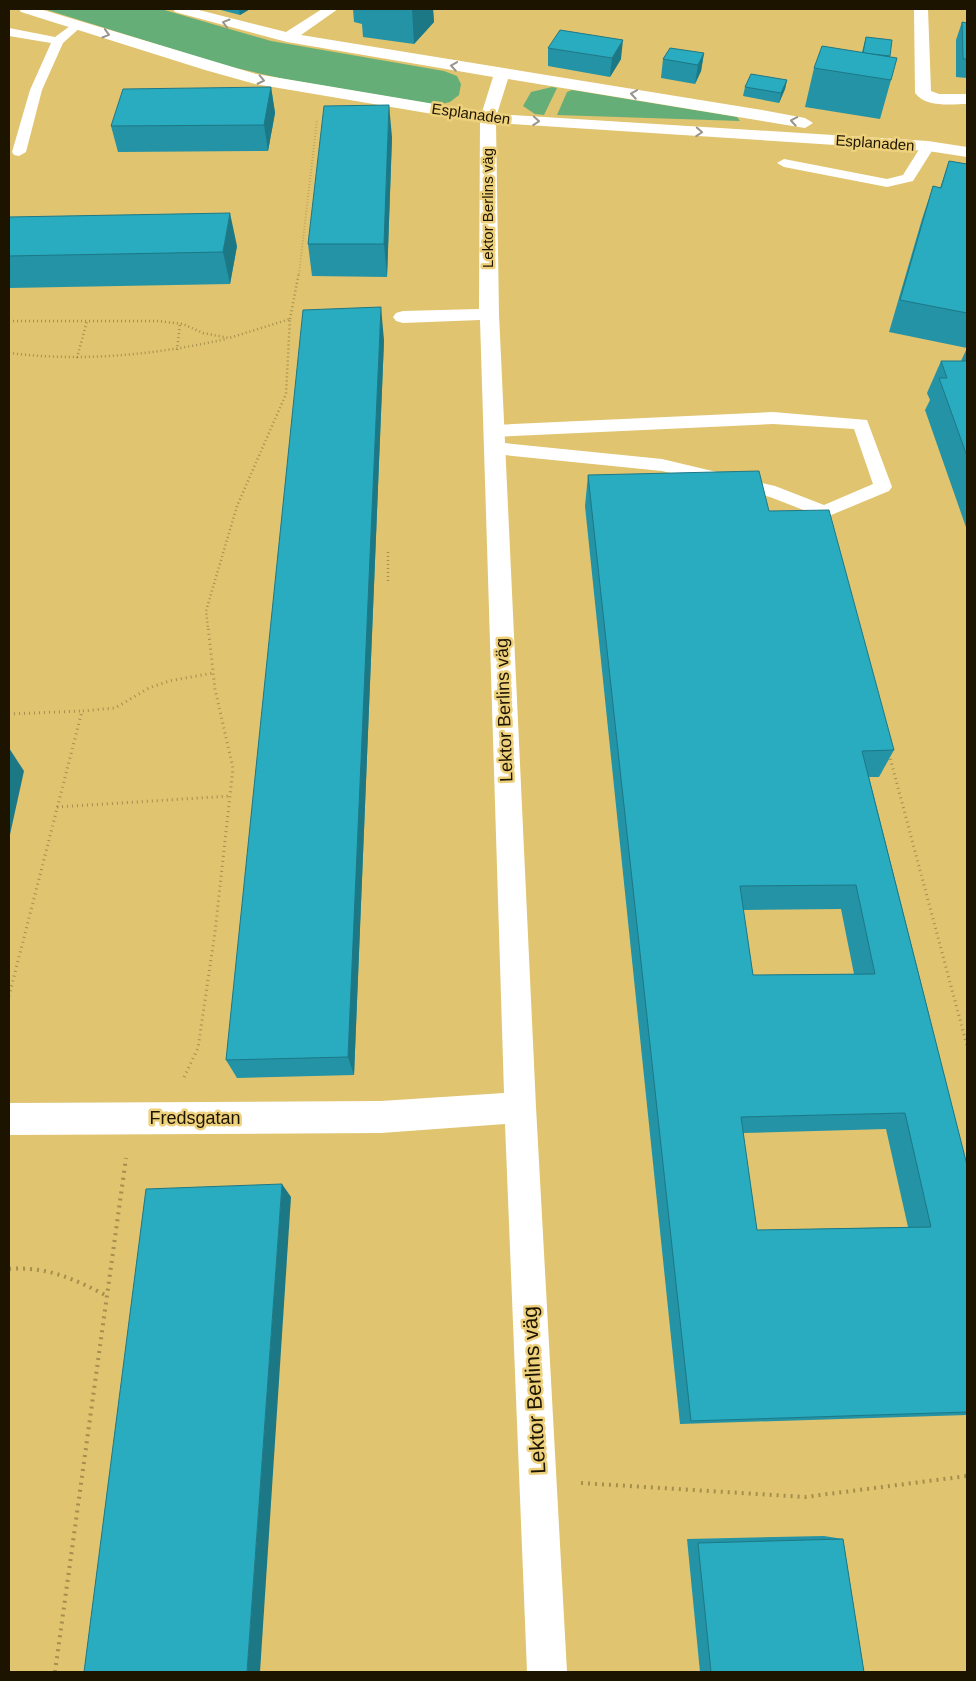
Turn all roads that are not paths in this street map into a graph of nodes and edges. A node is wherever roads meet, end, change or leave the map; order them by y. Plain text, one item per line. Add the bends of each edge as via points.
1 (26, 9) edge
2 (180, 9) edge
3 (331, 9) edge
4 (921, 9) edge
5 (77, 25) junction
6 (9, 32) edge
7 (287, 38) junction
8 (58, 41) junction
9 (502, 74) junction
10 (967, 99) edge
11 (488, 118) junction
12 (933, 146) junction
13 (19, 152) dead end
14 (967, 152) edge
15 (784, 163) dead end
16 (488, 314) junction
17 (403, 317) dead end
18 (493, 440) junction
19 (520, 1107) junction
20 (9, 1119) edge
21 (547, 1672) edge

1 - 5 street, Esplanaden
7 -> 2 street, Esplanaden
3 - 7 street
4 - 10 street via 923,93 937,99
5 - 8 lane
5 -> 11 street, Esplanaden via 254,79
6 - 8 lane
9 -> 7 street, Esplanaden
8 - 13 lane via 36,90
9 - 11 street, Lektor Berlins väg
12 -> 9 street, Esplanaden
11 -> 12 street, Esplanaden
11 - 16 street, Lektor Berlins väg
12 - 14 street
12 - 15 lane via 908,178 887,183
16 - 17 street
16 - 18 street, Lektor Berlins väg
18 - 18 lane via 773,418 861,424 883,487 824,512 775,492 662,465
18 - 19 street, Lektor Berlins väg
19 - 20 street, Fredsgatan via 381,1116
19 - 21 street, Lektor Berlins väg

